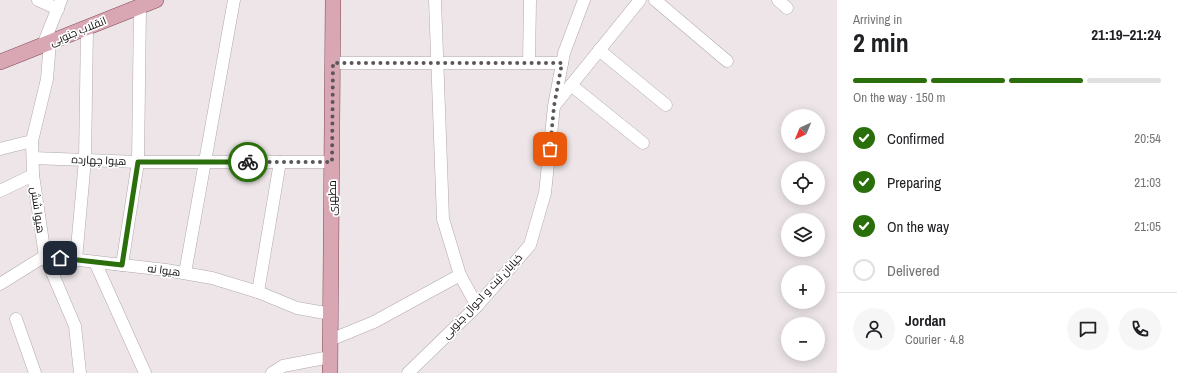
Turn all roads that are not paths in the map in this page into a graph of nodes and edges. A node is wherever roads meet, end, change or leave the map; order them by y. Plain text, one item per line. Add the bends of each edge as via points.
1 (38, 0) edge
2 (156, 0) edge
3 (234, 0) edge
4 (333, 0) edge
5 (435, 0) edge
6 (530, 0) edge
7 (584, 0) edge
8 (640, 0) edge
9 (655, 0) edge
10 (60, 4) edge
11 (140, 7) junction
12 (87, 28) junction
13 (47, 44) junction
14 (599, 50) junction
15 (727, 61) dead end
16 (0, 62) edge
17 (333, 63) junction
18 (436, 63) junction
19 (529, 63) junction
20 (562, 63) junction
21 (571, 85) junction
22 (666, 105) dead end
23 (554, 106) junction
24 (32, 141) junction
25 (643, 143) dead end
26 (0, 149) edge
27 (33, 158) junction
28 (85, 160) junction
29 (138, 162) junction
30 (205, 162) junction
31 (280, 162) junction
32 (332, 162) junction
33 (33, 175) junction
34 (0, 191) edge
35 (45, 256) junction
36 (76, 260) junction
37 (95, 262) junction
38 (122, 265) junction
39 (185, 273) junction
40 (460, 275) junction
41 (0, 284) edge
42 (258, 292) junction
43 (477, 306) junction
44 (331, 314) junction
45 (16, 319) dead end
46 (330, 340) junction
47 (330, 357) junction
48 (281, 370) edge
49 (35, 373) edge
50 (80, 373) edge
51 (145, 373) edge
52 (272, 373) edge
53 (330, 373) edge
54 (408, 373) edge

1 - 10 street
2 - 11 main road, انقلاب جنوبی
3 - 30 street
4 - 17 main road, مطهری
5 - 18 street
6 - 19 street
7 - 20 street, خیابان ثبت و احوال جنوبی
8 - 14 street
9 - 15 street
10 - 13 street, هیوا شش
11 - 12 main road, انقلاب جنوبی
11 - 29 street
12 - 13 main road, انقلاب جنوبی
12 - 28 street
13 - 16 main road, انقلاب جنوبی
13 - 24 street, هیوا شش via 47,79
14 - 21 street
14 - 22 street
17 - 18 street
17 - 32 main road, مطهری
18 - 19 street
18 - 40 street via 443,220
19 - 20 street
20 - 23 street, خیابان ثبت و احوال جنوبی
21 - 23 street
21 - 25 street
23 - 43 street, خیابان ثبت و احوال جنوبی via 545,193 530,245
24 - 26 street
24 - 27 street, هیوا شش
27 - 28 street, هیوا چهارده
27 - 33 street, هیوا شش
28 - 29 street, هیوا چهارده
28 - 36 street
29 - 30 street, هیوا چهارده
29 - 38 street
30 - 31 street, هیوا چهارده
30 - 39 street
31 - 32 street, هیوا چهارده
31 - 42 street
32 - 44 main road, مطهری
33 - 34 street
33 - 35 street, هیوا شش
35 - 36 street, هیوا نه
35 - 41 street
35 - 50 street, هیوا شش via 76,326
36 - 37 street, هیوا نه
37 - 38 street, هیوا نه
37 - 51 street
38 - 39 street, هیوا نه
39 - 42 street, هیوا نه
40 - 43 street
40 - 46 street via 374,322
42 - 44 street, هیوا نه via 297,308
43 - 54 street, خیابان ثبت و احوال جنوبی
44 - 46 main road, مطهری
45 - 49 street
46 - 47 main road, مطهری
47 - 48 street
47 - 53 main road, مطهری
48 - 52 street

